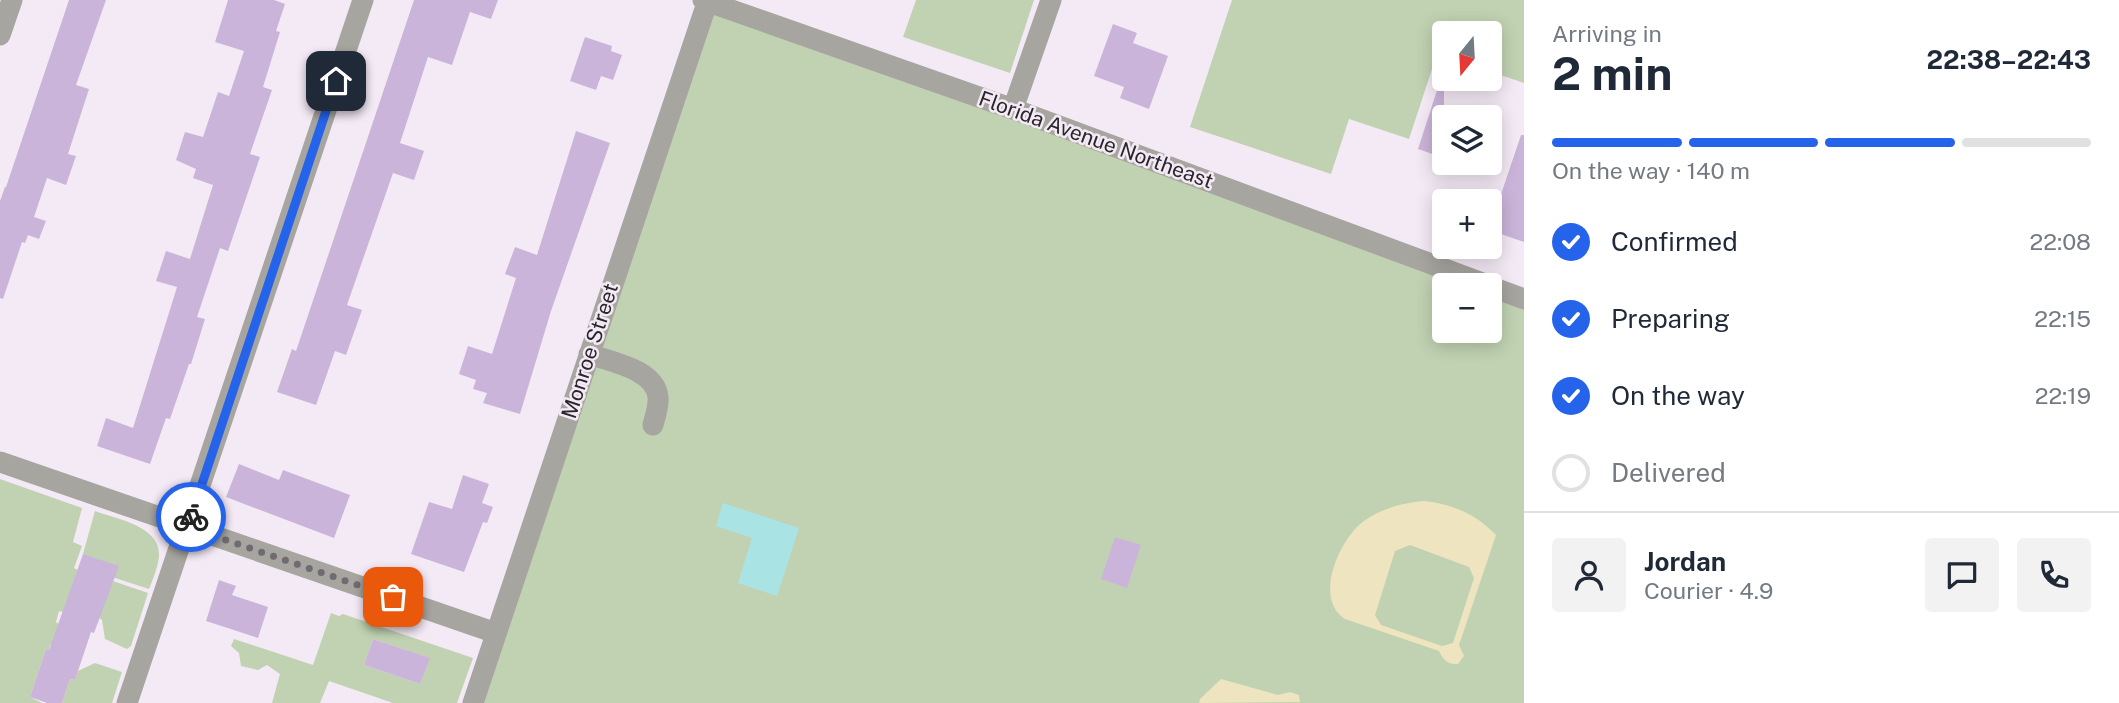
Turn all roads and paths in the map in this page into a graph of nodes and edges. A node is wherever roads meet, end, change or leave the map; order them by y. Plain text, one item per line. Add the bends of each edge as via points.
1 (12, 0) edge
2 (363, 0) edge
3 (1051, 0) edge
4 (706, 1) edge
5 (0, 35) edge
6 (1013, 109) junction
7 (1454, 273) edge
8 (1502, 291) edge
9 (1524, 299) edge
10 (589, 354) junction
11 (653, 425) dead end
12 (0, 462) edge
13 (188, 527) junction
14 (496, 633) junction
15 (127, 703) edge
16 (473, 703) edge

1 - 5 street
2 - 13 street
3 - 6 street
4 - 6 street, Florida Avenue Northeast
4 - 10 street, Monroe Street
6 - 7 street, Florida Avenue Northeast
8 - 9 street, Florida Avenue Northeast
10 - 11 street via 642,374 653,384 658,397
10 - 14 street, Monroe Street
12 - 13 street
13 - 14 street
13 - 15 street
14 - 16 street, Monroe Street

